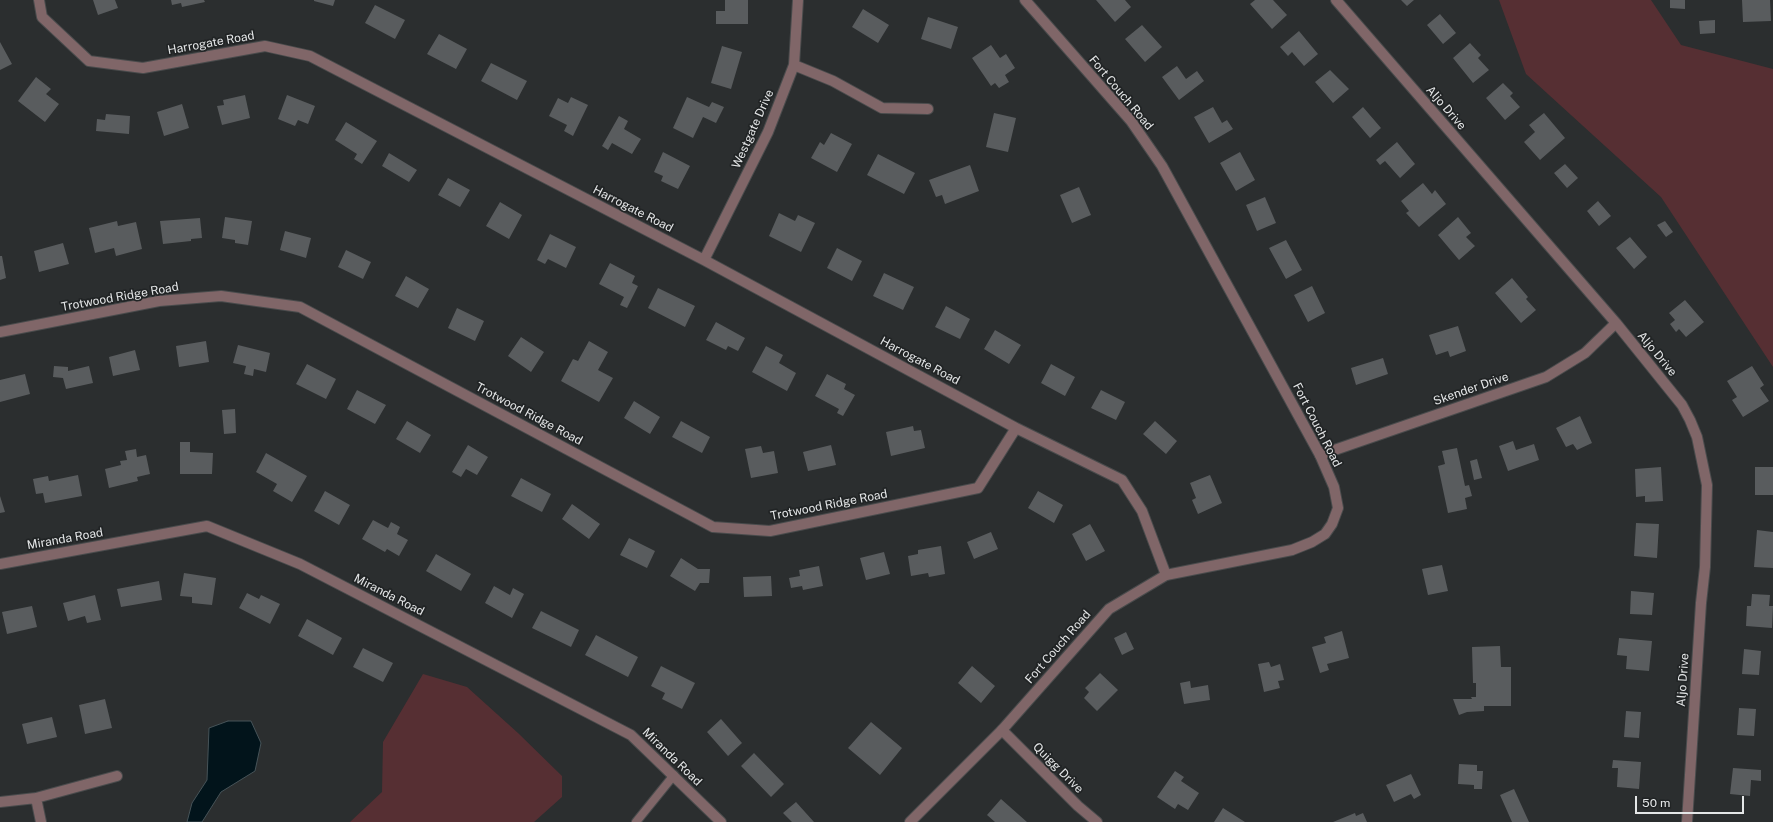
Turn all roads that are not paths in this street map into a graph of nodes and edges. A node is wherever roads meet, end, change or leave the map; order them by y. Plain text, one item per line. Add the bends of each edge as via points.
1 (39, 0) edge
2 (798, 0) edge
3 (1025, 0) edge
4 (1336, 0) edge
5 (794, 65) junction
6 (928, 109) dead end
7 (704, 260) junction
8 (1616, 323) junction
9 (0, 332) edge
10 (1016, 428) junction
11 (1320, 455) junction
12 (0, 564) edge
13 (1166, 575) junction
14 (1002, 730) junction
15 (674, 775) junction
16 (117, 776) dead end
17 (36, 798) junction
18 (0, 802) edge
19 (638, 821) edge
20 (41, 822) edge
21 (721, 822) edge
22 (910, 822) edge
23 (1097, 822) edge
24 (1687, 822) edge

1 - 7 street, Harrogate Road via 42,17 89,61 143,68 265,46 310,56
2 - 5 street, Westgate Drive
3 - 11 street, Fort Couch Road via 1131,121 1162,166
4 - 8 street, Aljo Drive
5 - 6 street via 833,81 882,108
5 - 7 street, Westgate Drive via 768,132
7 - 10 street, Harrogate Road
8 - 11 street, Skender Drive via 1585,353 1546,377
8 - 24 street, Aljo Drive via 1682,405 1697,437 1707,485 1705,567
9 - 10 street, Trotwood Ridge Road via 159,301 221,296 300,307 713,527 770,531 978,488
10 - 13 street, Harrogate Road via 1122,480 1142,511
11 - 13 street, Fort Couch Road via 1334,487 1338,508 1325,534 1292,550
12 - 15 street, Miranda Road via 207,526 300,564 631,735
13 - 14 street, Fort Couch Road via 1109,609
14 - 22 street, Fort Couch Road
14 - 23 street, Quigg Drive
15 - 19 lane
15 - 21 street, Miranda Road
16 - 17 street
17 - 18 street
17 - 20 street

